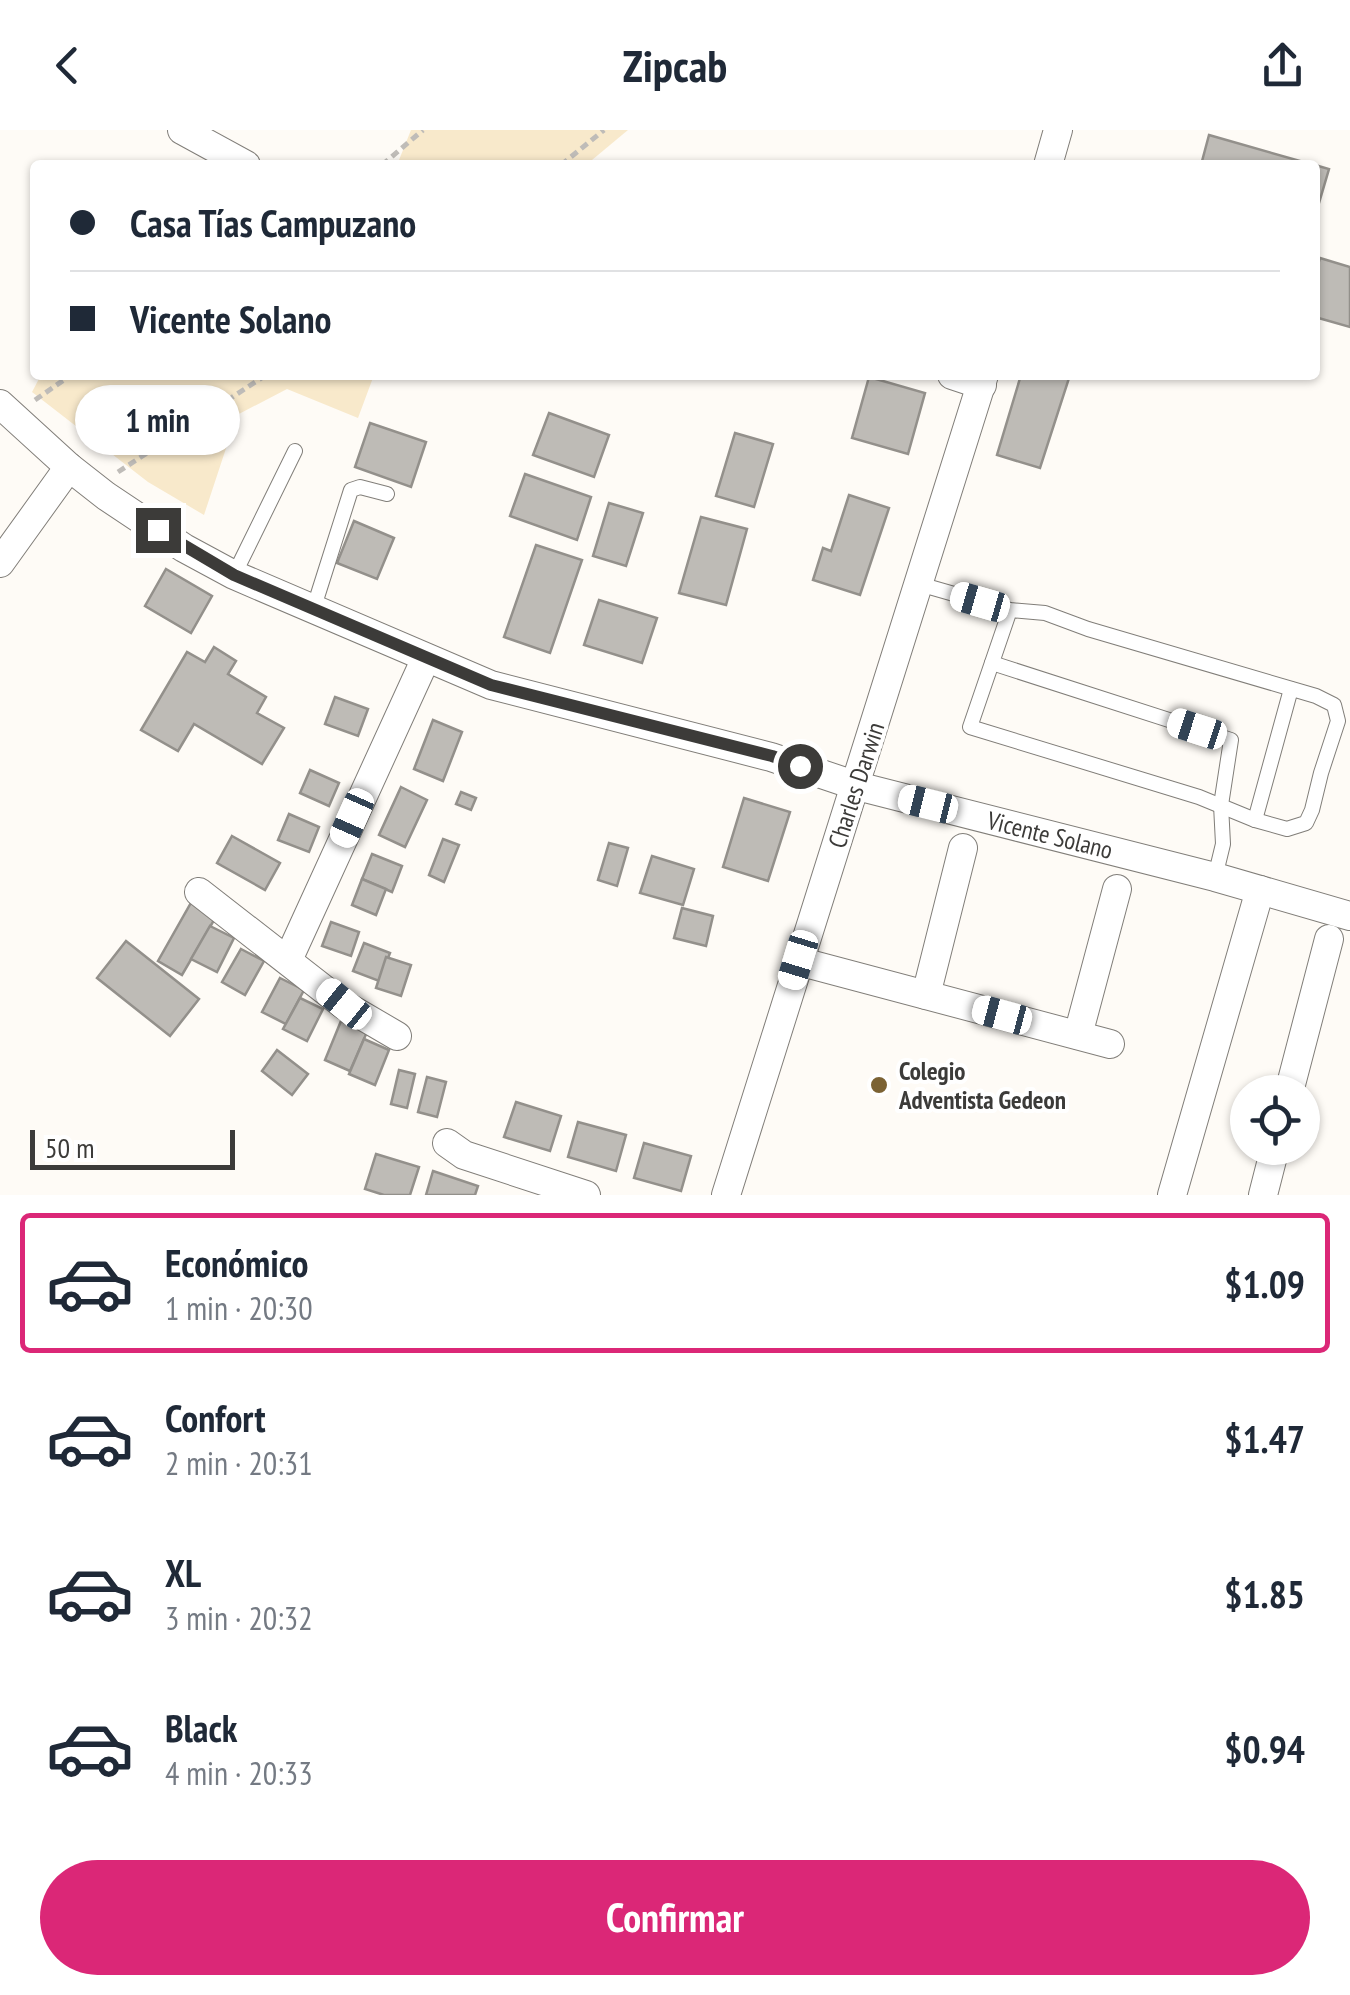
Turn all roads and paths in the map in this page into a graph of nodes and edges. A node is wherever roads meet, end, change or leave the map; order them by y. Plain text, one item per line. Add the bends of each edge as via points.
1 (182, 130) edge
2 (423, 130) edge
3 (604, 130) edge
4 (1058, 130) edge
5 (237, 160) edge
6 (388, 160) edge
7 (567, 160) edge
8 (1049, 160) edge
9 (62, 380) edge
10 (258, 380) edge
11 (983, 380) edge
12 (6, 410) edge
13 (296, 451) dead end
14 (69, 468) junction
15 (94, 487) junction
16 (388, 494) dead end
17 (0, 563) edge
18 (234, 575) junction
19 (919, 584) junction
20 (1010, 610) junction
21 (313, 611) junction
22 (426, 658) junction
23 (992, 663) junction
24 (1291, 688) junction
25 (856, 786) junction
26 (1221, 805) junction
27 (1255, 820) junction
28 (963, 848) dead end
29 (1215, 877) junction
30 (1117, 889) dead end
31 (1260, 890) junction
32 (199, 892) dead end
33 (1350, 916) edge
34 (1329, 939) dead end
35 (288, 960) junction
36 (798, 960) junction
37 (926, 995) junction
38 (1078, 1035) junction
39 (397, 1036) dead end
40 (1110, 1044) dead end
41 (1293, 1075) edge
42 (448, 1143) dead end
43 (1271, 1165) edge
44 (586, 1195) edge
45 (726, 1195) edge
46 (1172, 1195) edge
47 (1263, 1195) edge

1 - 5 street
2 - 6 path
3 - 7 path
4 - 8 street
9 - 12 path
10 - 15 path
11 - 19 street, Charles Darwin
12 - 14 street, Vicente Solano
13 - 18 lane
14 - 15 street, Vicente Solano
14 - 17 street
15 - 18 street, Vicente Solano
16 - 21 lane via 351,490
18 - 21 street, Vicente Solano
19 - 20 lane
19 - 25 street, Charles Darwin
20 - 23 lane
20 - 24 lane via 1045,614
21 - 22 street, Vicente Solano
22 - 25 street, Vicente Solano via 491,685 772,756
22 - 35 street
23 - 26 lane via 1231,740
23 - 26 lane via 970,727
24 - 27 lane
24 - 27 lane via 1334,705 1338,721 1306,823 1287,828
25 - 29 street, Vicente Solano
25 - 36 street, Charles Darwin
26 - 27 lane
26 - 29 lane via 1223,844
28 - 37 street
29 - 31 street, Vicente Solano
30 - 38 street
31 - 33 street, Vicente Solano
31 - 46 street
32 - 35 street
34 - 41 street
35 - 39 street
36 - 37 street
36 - 45 street, Charles Darwin
37 - 38 street
38 - 40 street
42 - 44 street via 464,1155
43 - 47 street

